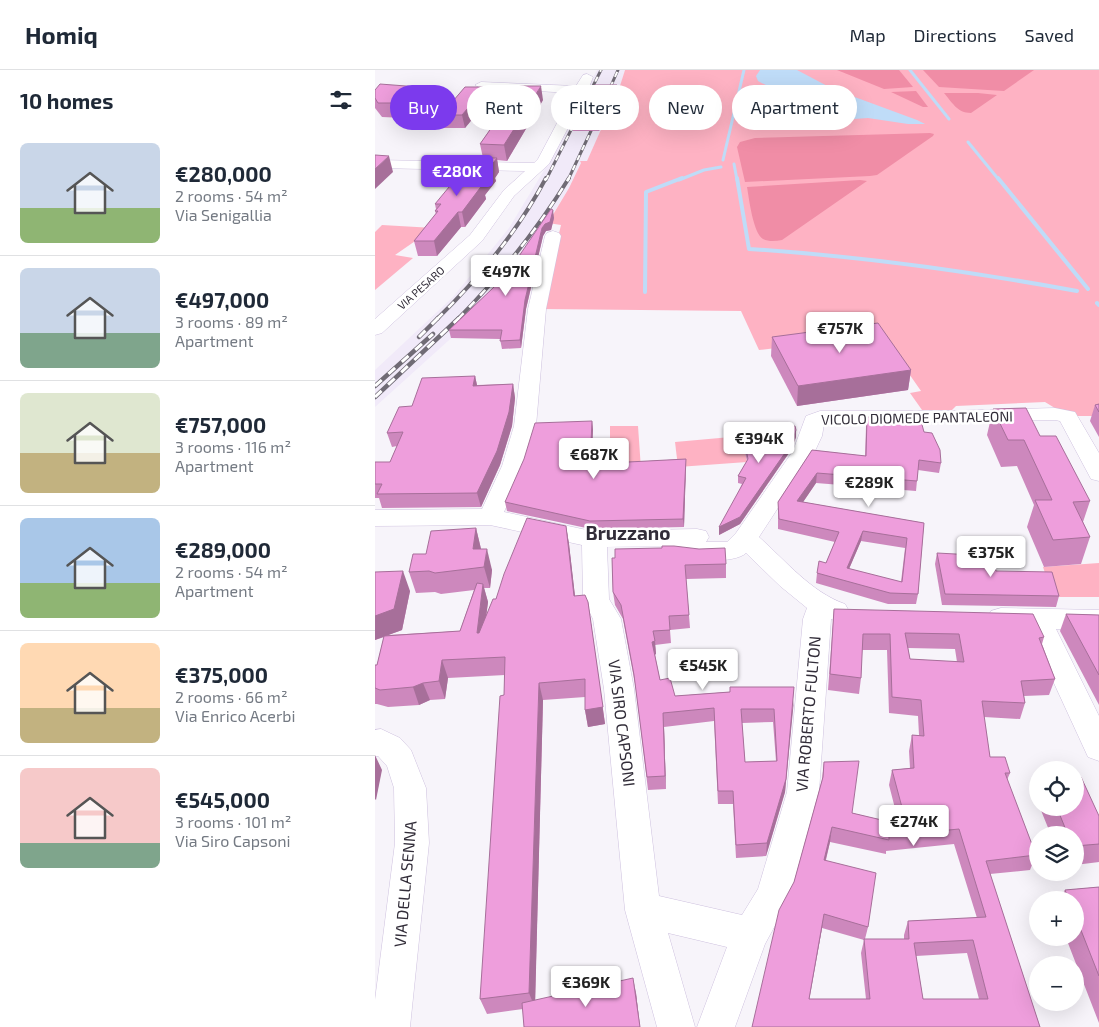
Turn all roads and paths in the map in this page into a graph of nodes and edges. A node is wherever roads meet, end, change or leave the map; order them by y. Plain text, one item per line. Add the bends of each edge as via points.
1 (481, 85) edge
2 (375, 164) edge
3 (538, 168) junction
4 (553, 236) dead end
5 (375, 329) edge
6 (1099, 474) edge
7 (490, 517) junction
8 (375, 518) edge
9 (745, 539) junction
10 (592, 547) junction
11 (821, 605) junction
12 (857, 614) edge
13 (976, 617) edge
14 (1038, 619) junction
15 (1099, 620) edge
16 (382, 745) edge
17 (1099, 748) edge
18 (643, 910) junction
19 (751, 935) junction
20 (391, 1027) edge
21 (676, 1027) edge
22 (716, 1027) edge

1 - 3 street, VIA PESARO via 585,83
2 - 3 street
3 - 5 street, VIA PESARO via 509,192 476,238
4 - 7 street via 537,309 525,426 513,466
6 - 9 street, VICOLO DIOMEDE PANTALEONI via 1068,416 819,417 813,421 804,451
7 - 8 street
7 - 10 street
9 - 10 street via 733,551 683,544
9 - 11 street
10 - 18 street, VIA SIRO CAPSONI via 596,598 607,619 619,689
11 - 12 street
11 - 19 street, VIA ROBERTO FULTON via 817,619 803,792 773,896
13 - 14 street
14 - 15 street
14 - 17 street
16 - 20 street, VIA DELLA SENNA via 400,759 409,788 411,843
18 - 19 street
18 - 21 street, VIA SIRO CAPSONI
19 - 22 street, VIA ROBERTO FULTON

